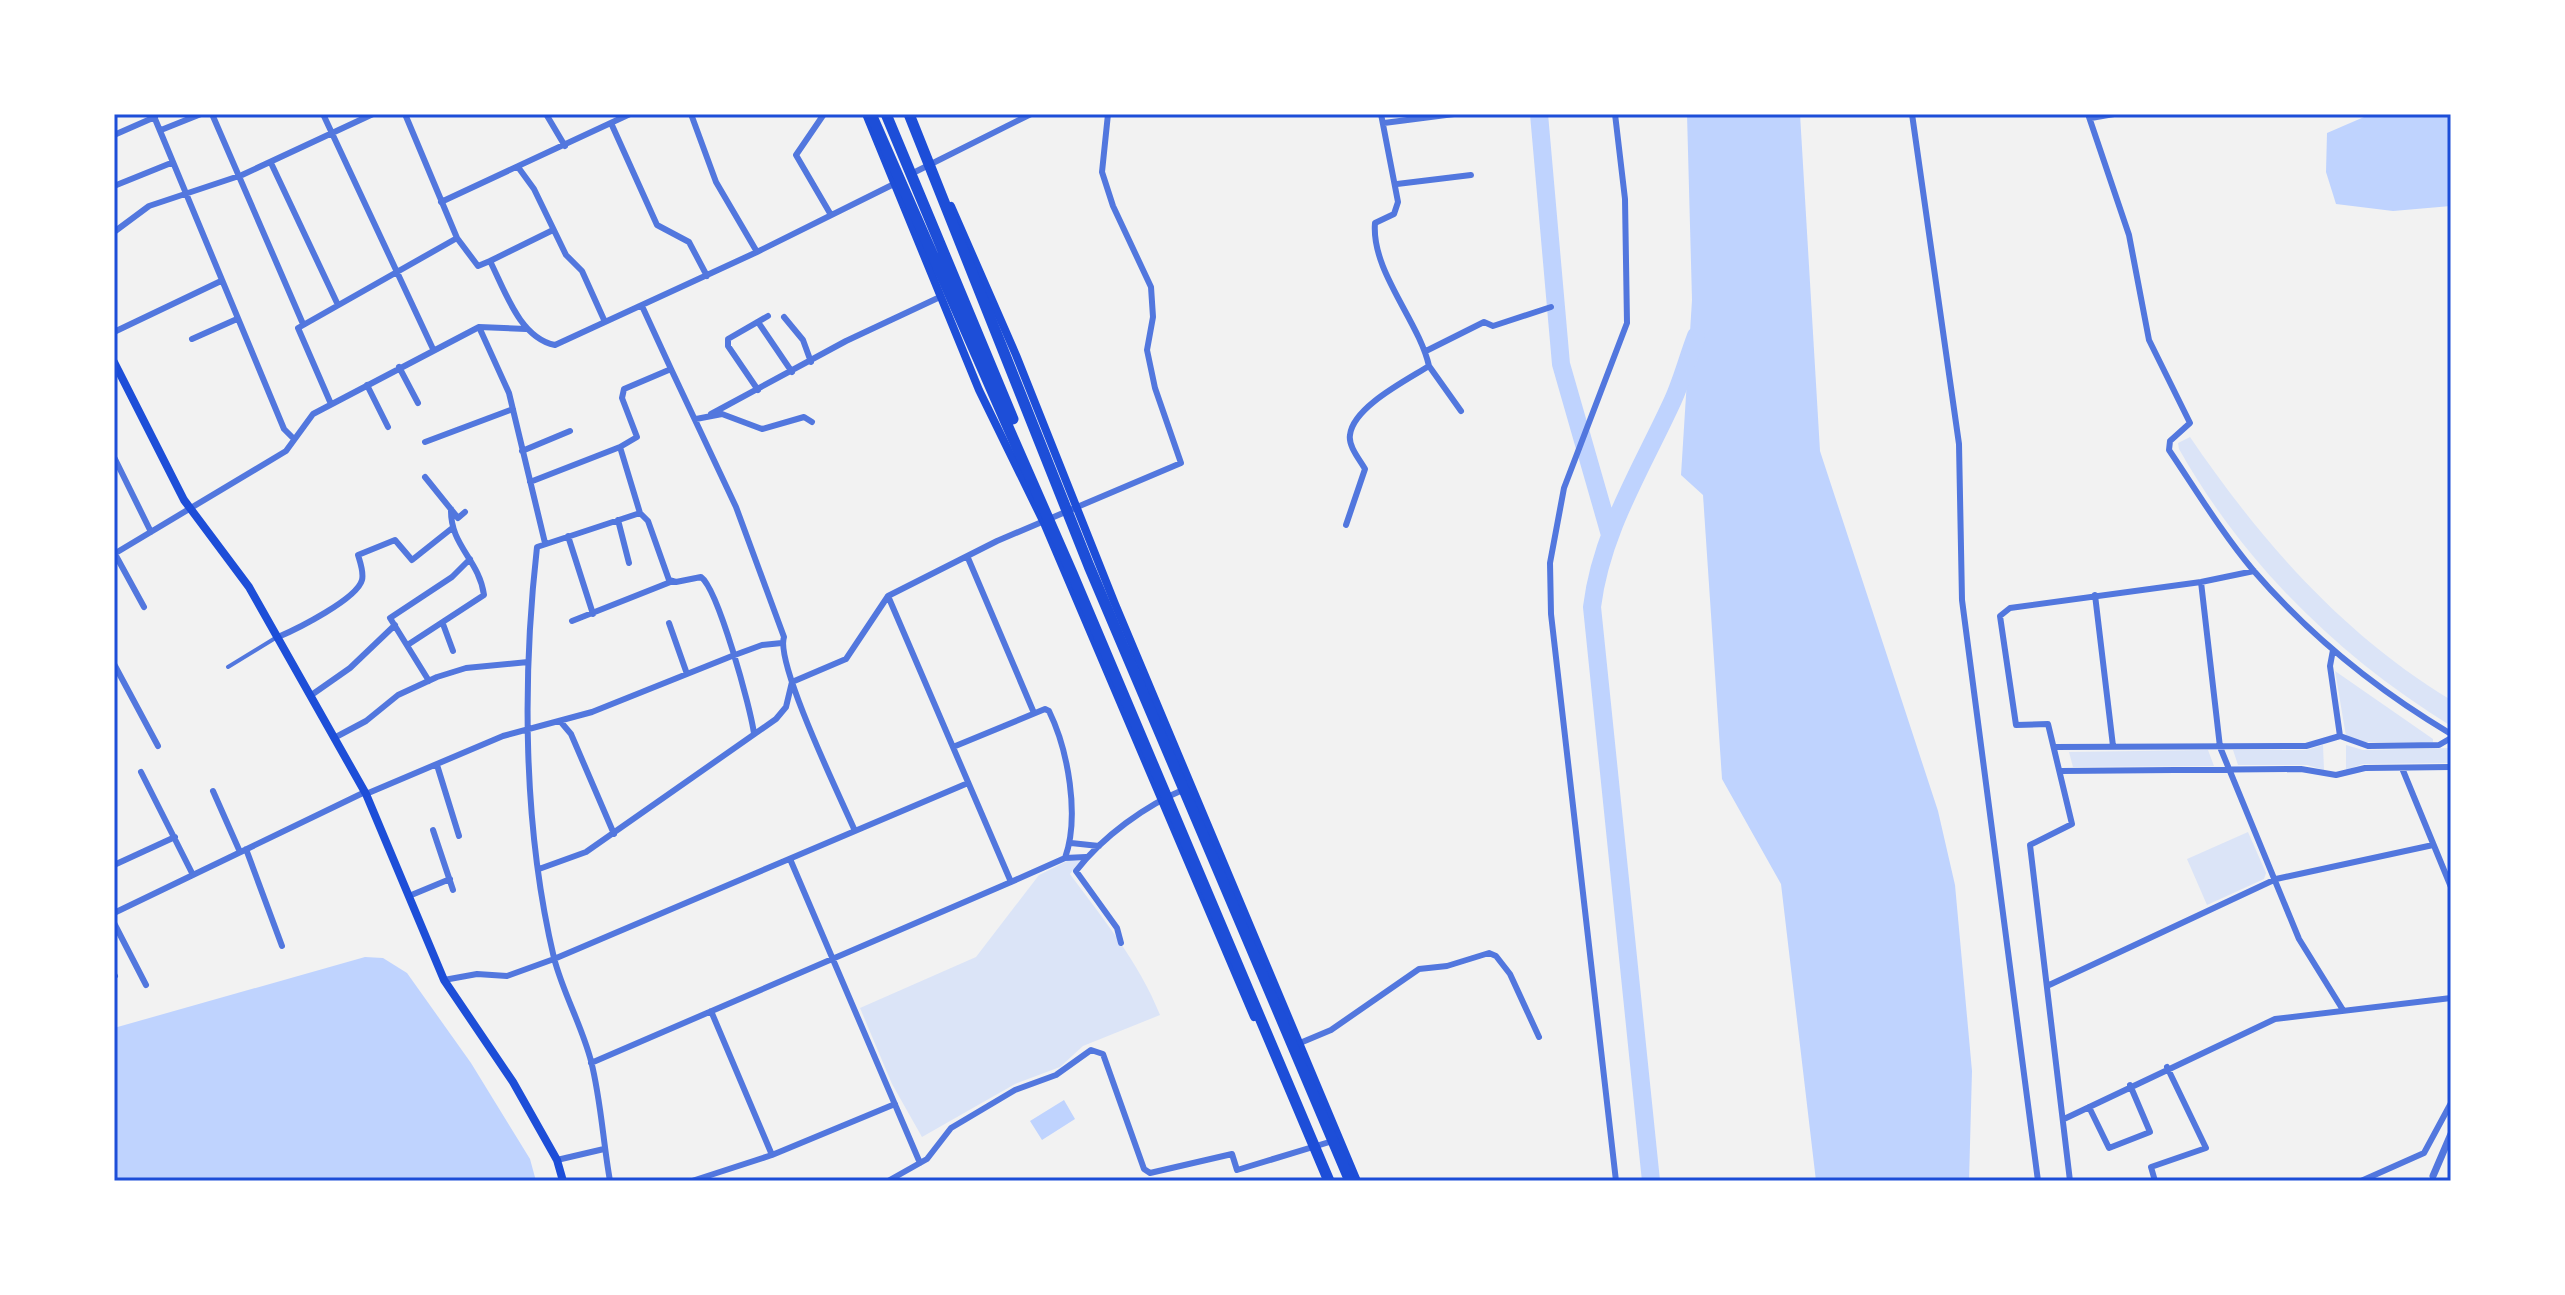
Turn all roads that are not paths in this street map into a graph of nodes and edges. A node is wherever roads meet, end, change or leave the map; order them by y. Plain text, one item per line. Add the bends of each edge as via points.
1 (201, 114) edge
2 (212, 114) edge
3 (323, 114) edge
4 (373, 114) edge
5 (405, 114) edge
6 (546, 114) edge
7 (630, 114) edge
8 (691, 114) edge
9 (824, 114) edge
10 (868, 114) edge
11 (886, 114) edge
12 (908, 114) edge
13 (1031, 114) edge
14 (1108, 114) edge
15 (1381, 114) edge
16 (1454, 114) edge
17 (1615, 114) edge
18 (1912, 114) edge
19 (2114, 114) edge
20 (154, 116) edge
21 (2089, 116) edge
22 (611, 123) junction
23 (1384, 123) junction
24 (161, 130) junction
25 (332, 132) junction
26 (114, 135) edge
27 (565, 146) junction
28 (171, 163) junction
29 (271, 163) junction
30 (932, 163) junction
31 (518, 167) junction
32 (242, 175) junction
33 (1471, 175) dead end
34 (893, 184) junction
35 (1397, 184) junction
36 (114, 186) edge
37 (183, 192) junction
38 (441, 202) junction
39 (831, 215) junction
40 (553, 230) junction
41 (114, 232) edge
42 (457, 238) junction
43 (757, 252) junction
44 (490, 261) junction
45 (395, 271) junction
46 (707, 276) junction
47 (221, 281) junction
48 (940, 297) junction
49 (338, 305) junction
50 (642, 306) junction
51 (1551, 307) dead end
52 (768, 316) dead end
53 (784, 317) dead end
54 (237, 319) junction
55 (605, 322) junction
56 (758, 322) junction
57 (303, 324) junction
58 (479, 327) junction
59 (526, 329) junction
60 (114, 332) edge
61 (192, 339) dead end
62 (433, 349) junction
63 (1426, 351) junction
64 (114, 362) edge
65 (811, 362) junction
66 (1429, 366) junction
67 (399, 367) junction
68 (671, 369) junction
69 (792, 372) junction
70 (367, 385) junction
71 (758, 390) junction
72 (418, 403) dead end
73 (331, 404) junction
74 (513, 409) junction
75 (1461, 411) dead end
76 (711, 414) junction
77 (696, 419) junction
78 (812, 422) dead end
79 (388, 427) dead end
80 (570, 431) dead end
81 (294, 439) junction
82 (425, 442) dead end
83 (620, 447) junction
84 (522, 451) junction
85 (114, 457) edge
86 (425, 477) dead end
87 (530, 482) junction
88 (190, 509) junction
89 (451, 509) junction
90 (1078, 509) junction
91 (465, 512) dead end
92 (640, 513) junction
93 (618, 520) junction
94 (1044, 523) junction
95 (1346, 525) dead end
96 (451, 529) junction
97 (151, 532) junction
98 (568, 536) junction
99 (545, 543) junction
100 (114, 554) edge
101 (968, 558) junction
102 (470, 559) junction
103 (629, 563) dead end
104 (2254, 571) junction
105 (1072, 573) junction
106 (673, 581) junction
107 (2201, 582) junction
108 (2095, 595) junction
109 (888, 596) junction
110 (144, 607) dead end
111 (593, 614) junction
112 (572, 621) dead end
113 (669, 623) dead end
114 (443, 624) junction
115 (395, 625) junction
116 (278, 637) junction
117 (782, 643) junction
118 (409, 644) junction
119 (2333, 650) junction
120 (453, 651) dead end
121 (732, 656) junction
122 (528, 662) junction
123 (114, 664) edge
124 (228, 667) dead end
125 (687, 674) junction
126 (429, 681) junction
127 (792, 682) junction
128 (310, 696) junction
129 (1034, 713) junction
130 (560, 721) junction
131 (530, 726) junction
132 (754, 734) junction
133 (2340, 736) junction
134 (2451, 736) edge
135 (334, 738) junction
136 (158, 746) dead end
137 (2113, 746) junction
138 (953, 747) junction
139 (2055, 747) junction
140 (2220, 747) junction
141 (437, 765) junction
142 (2451, 767) edge
143 (2402, 768) junction
144 (2229, 770) junction
145 (2061, 771) junction
146 (141, 772) dead end
147 (968, 783) junction
148 (1192, 786) junction
149 (213, 791) dead end
150 (365, 793) junction
151 (1158, 799) junction
152 (433, 830) dead end
153 (855, 831) junction
154 (614, 834) junction
155 (459, 836) dead end
156 (175, 837) junction
157 (1071, 843) junction
158 (2433, 845) junction
159 (1100, 846) junction
160 (243, 851) junction
161 (1086, 857) junction
162 (1065, 858) junction
163 (790, 859) junction
164 (114, 865) edge
165 (539, 869) junction
166 (193, 875) junction
167 (450, 879) junction
168 (2276, 879) junction
169 (1011, 882) junction
170 (2451, 887) edge
171 (453, 890) dead end
172 (409, 896) junction
173 (114, 913) edge
174 (114, 923) edge
175 (1121, 943) dead end
176 (282, 946) dead end
177 (832, 958) junction
178 (554, 959) junction
179 (444, 980) junction
180 (146, 985) dead end
181 (2047, 986) junction
182 (2451, 998) edge
183 (2343, 1010) junction
184 (711, 1011) junction
185 (1539, 1037) dead end
186 (1300, 1043) junction
187 (591, 1063) junction
188 (2167, 1067) junction
189 (2130, 1085) junction
190 (2451, 1103) edge
191 (895, 1104) junction
192 (2089, 1107) junction
193 (2064, 1119) junction
194 (2451, 1134) edge
195 (1339, 1139) junction
196 (604, 1149) junction
197 (1312, 1150) junction
198 (772, 1155) junction
199 (557, 1160) junction
200 (920, 1163) junction
201 (1237, 1170) junction
202 (2433, 1176) dead end
203 (563, 1181) edge
204 (610, 1181) edge
205 (692, 1181) edge
206 (888, 1181) edge
207 (1236, 1181) edge
208 (1328, 1181) edge
209 (1350, 1181) edge
210 (1357, 1181) edge
211 (1616, 1181) edge
212 (2038, 1181) edge
213 (2070, 1181) edge
214 (2155, 1181) edge
215 (2361, 1181) edge

1 - 24 street
2 - 32 street
3 - 25 street
4 - 25 street
5 - 38 street
6 - 27 street
7 - 22 street
8 - 43 street via 716,182
9 - 39 street via 796,155
10 - 34 main road
10 - 105 highway
11 - 105 highway
12 - 30 main road
12 - 209 highway via 1089,566
13 - 30 street
14 - 90 street via 1102,172 1151,287 1147,350 1181,463
15 - 23 street
16 - 23 street
17 - 211 street via 1625,199 1627,323 1564,488 1550,563 1551,614
18 - 212 street via 1959,444 1962,600
19 - 21 street
20 - 24 street
20 - 26 street
21 - 104 street via 2129,235 2146,329 2190,423 2170,441 2169,450
22 - 27 street
22 - 46 street via 657,225 689,242
23 - 35 street
24 - 28 street
25 - 29 street
25 - 45 street
27 - 31 street
28 - 36 street
28 - 37 street
29 - 32 street
29 - 49 street
30 - 34 street
30 - 90 main road
31 - 38 street
31 - 40 street
32 - 37 street
32 - 57 street
33 - 35 street
34 - 39 street
34 - 48 main road
35 - 63 street via 1394,214 1375,223 1374,230 1386,270
37 - 41 street via 149,206
37 - 47 street
38 - 42 street
39 - 43 street
40 - 44 street
40 - 55 street via 582,271
42 - 44 street via 478,266
42 - 45 street
43 - 46 street
44 - 59 street
45 - 49 street
45 - 62 street
46 - 50 street
47 - 54 street
47 - 60 street
48 - 65 street
48 - 94 main road
49 - 57 street
50 - 55 street
50 - 68 street
51 - 63 street via 1493,326 1484,322
52 - 56 street
53 - 65 street via 796,328
54 - 61 street
54 - 81 street via 284,429
55 - 59 street via 555,345
56 - 69 street
56 - 71 street via 728,339 728,346
57 - 73 street via 298,328 300,339
58 - 59 street
58 - 62 street
58 - 74 street
62 - 67 street
63 - 66 street
64 - 88 main road
65 - 69 street
66 - 75 street
66 - 95 street via 1365,409 1349,433 1365,469
67 - 70 street
67 - 72 street
68 - 77 street
68 - 83 street via 624,389 622,398 637,437
69 - 71 street
70 - 73 street
70 - 79 street
71 - 76 street
73 - 81 street via 313,414
74 - 82 street
74 - 84 street
76 - 77 street
76 - 78 street via 762,429 804,417
77 - 117 street via 753,548
80 - 84 street
81 - 88 street via 286,451
83 - 87 street
83 - 92 street
84 - 87 street
85 - 97 street
86 - 89 street
87 - 99 street
88 - 97 street
88 - 116 main road via 249,587
89 - 91 street via 458,518
89 - 96 street
90 - 94 street
90 - 148 main road
92 - 93 street
92 - 106 street
93 - 98 street
93 - 103 street
94 - 101 street
94 - 151 main road
96 - 102 street
96 - 116 street via 412,560 395,540 358,555 363,577 357,589
97 - 100 street
98 - 99 street
98 - 111 street
99 - 122 street via 537,547
100 - 110 street
101 - 109 street
101 - 129 street
102 - 114 street via 484,595
102 - 115 street via 390,618
104 - 107 street
104 - 119 street
105 - 208 highway
106 - 111 street
106 - 121 street via 706,581
107 - 108 street
107 - 140 street
108 - 137 street
108 - 139 street via 2010,608 2000,616 2016,725 2048,724
109 - 127 street via 846,659
109 - 138 street
111 - 112 street
113 - 125 street
114 - 118 street
114 - 120 street
115 - 118 street
115 - 128 street via 350,668
116 - 124 street
116 - 128 main road
117 - 121 street
117 - 127 street
118 - 126 street
119 - 133 street via 2330,666
119 - 134 street
121 - 125 street
121 - 132 street via 751,707
122 - 126 street via 466,668
122 - 131 street
123 - 136 street
125 - 130 street
126 - 135 street
127 - 132 street via 786,707
127 - 153 street
128 - 135 main road
129 - 138 street
129 - 157 street via 1049,711 1059,734 1070,786
130 - 131 street
130 - 154 street via 571,734
131 - 141 street
131 - 165 street via 529,778
132 - 154 street
133 - 134 street via 2368,746 2439,745
133 - 140 street via 2306,746
135 - 150 main road
137 - 139 street
137 - 140 street
138 - 147 street
139 - 145 street
140 - 144 street
141 - 150 street
141 - 155 street
142 - 143 street
143 - 144 street via 2336,775 2301,769
143 - 158 street
144 - 145 street
144 - 168 street
145 - 181 street via 2072,824 2030,845
146 - 156 street
147 - 153 street
147 - 169 street
148 - 151 street
148 - 186 main road
149 - 160 street
150 - 160 street
150 - 172 main road
151 - 159 street
151 - 197 main road
152 - 167 street
153 - 163 street
154 - 165 street via 586,852
156 - 164 street
156 - 166 street
157 - 159 street
157 - 162 street
158 - 168 street
158 - 170 street
159 - 161 street
160 - 166 street
160 - 176 street
161 - 162 street
161 - 175 street via 1073,873 1117,928
162 - 169 street
163 - 177 street
163 - 178 street
165 - 178 street
166 - 173 street
167 - 171 street
167 - 172 street
168 - 181 street
168 - 183 street via 2299,939
169 - 177 street
172 - 179 main road
174 - 180 street
177 - 184 street
177 - 191 street
178 - 179 street via 507,976
178 - 187 street
179 - 199 main road via 501,1063
181 - 193 street
182 - 183 street
183 - 188 street via 2275,1019
184 - 187 street
184 - 198 street
185 - 186 street via 1510,974 1489,953 1419,969 1331,1030
186 - 195 main road
187 - 196 street
188 - 189 street
188 - 214 street via 2206,1148 2151,1167
189 - 192 street
189 - 192 street via 2150,1132 2109,1148
190 - 215 street via 2424,1153
191 - 198 street
191 - 200 street
192 - 193 street
193 - 213 street
194 - 202 street
195 - 197 street
195 - 210 main road
196 - 199 street
196 - 204 street
197 - 201 street
197 - 208 main road
198 - 205 street
199 - 203 main road
200 - 201 street via 951,1128 1015,1090 1056,1075 1091,1050 1103,1054 1144,1169 1150,1173 1232,1154
200 - 206 street
201 - 207 street

